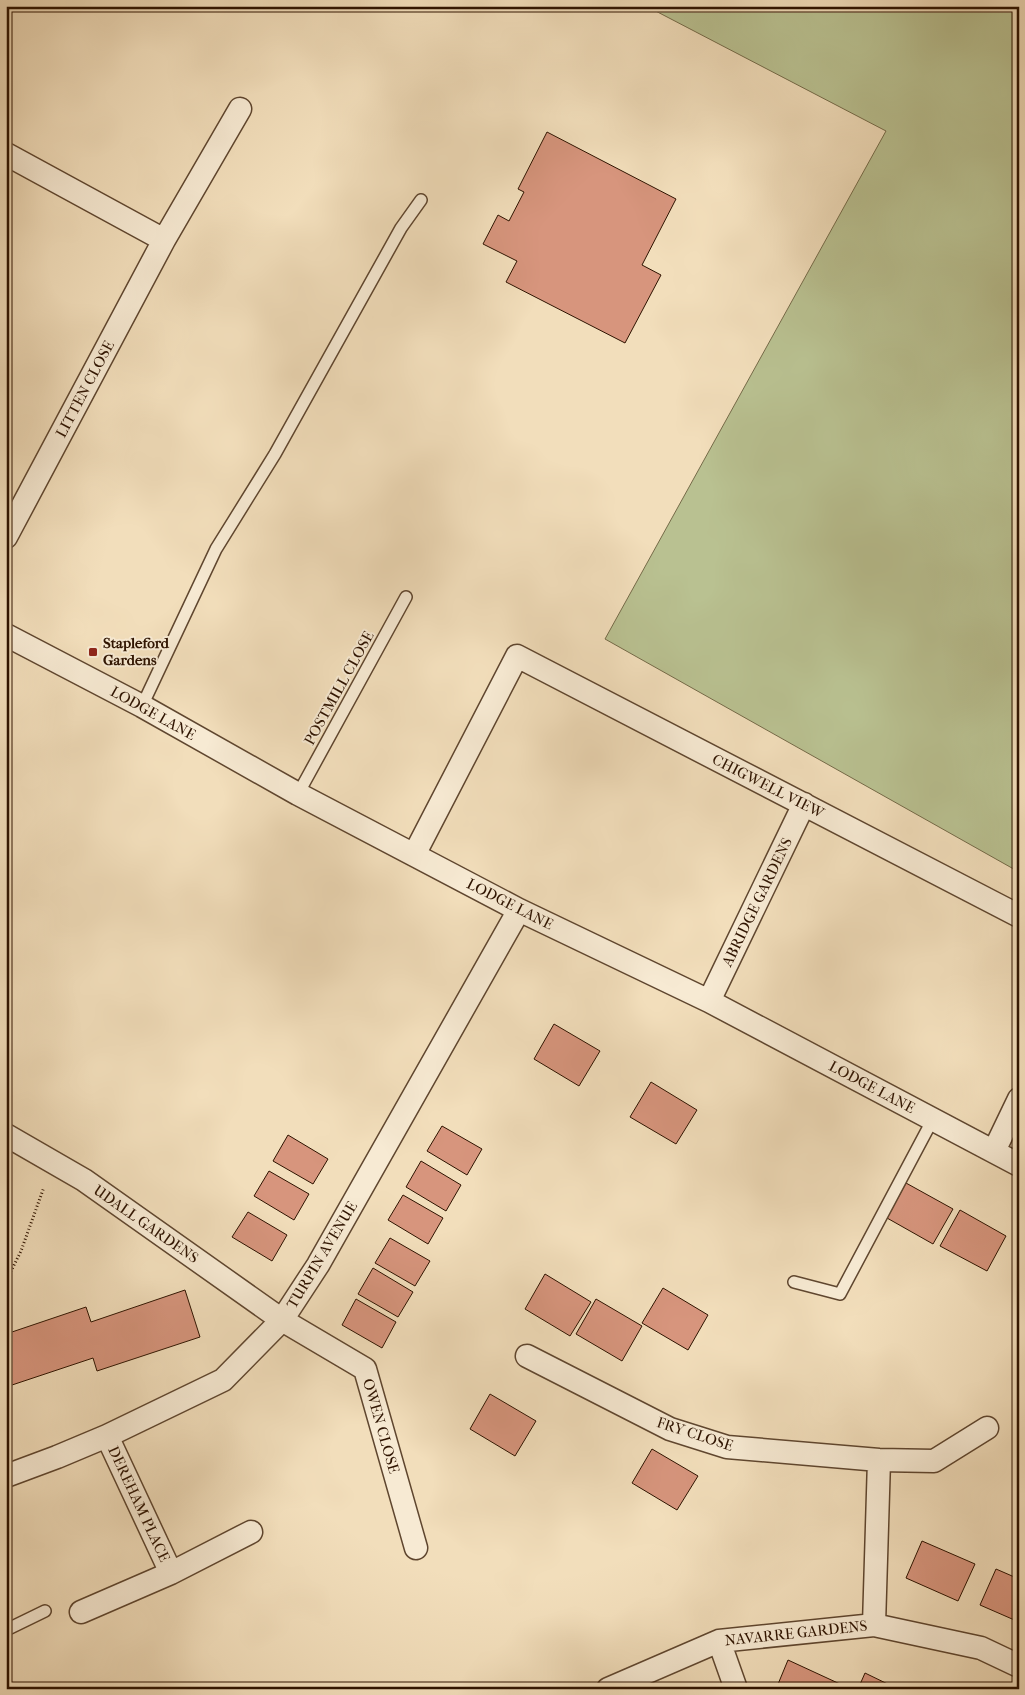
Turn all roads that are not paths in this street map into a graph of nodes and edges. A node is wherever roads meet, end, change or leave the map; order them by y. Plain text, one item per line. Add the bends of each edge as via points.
1 (240, 109) dead end
2 (6, 154) edge
3 (421, 200) dead end
4 (164, 240) junction
5 (6, 537) edge
6 (406, 596) dead end
7 (6, 635) edge
8 (142, 706) junction
9 (298, 794) junction
10 (804, 804) junction
11 (414, 855) junction
12 (519, 910) junction
13 (1019, 916) edge
14 (709, 1001) junction
15 (1019, 1099) edge
16 (932, 1119) junction
17 (6, 1135) edge
18 (994, 1151) junction
19 (1019, 1164) edge
20 (794, 1282) dead end
21 (282, 1320) junction
22 (527, 1356) dead end
23 (987, 1428) dead end
24 (107, 1436) junction
25 (879, 1460) junction
26 (6, 1476) edge
27 (252, 1532) dead end
28 (416, 1548) dead end
29 (171, 1573) junction
30 (45, 1611) dead end
31 (81, 1612) dead end
32 (874, 1625) junction
33 (6, 1630) edge
34 (719, 1641) junction
35 (1019, 1666) edge
36 (608, 1689) edge
37 (736, 1689) edge

1 - 4 street, LITTEN CLOSE
2 - 4 street
3 - 8 lane via 401,228 275,454 216,549
4 - 5 street, LITTEN CLOSE
6 - 9 lane, POSTMILL CLOSE
7 - 8 street, LODGE LANE
8 - 9 street, LODGE LANE
9 - 11 street, LODGE LANE
10 - 11 street, CHIGWELL VIEW via 517,656
10 - 13 street, CHIGWELL VIEW
10 - 14 street, ABRIDGE GARDENS
11 - 12 street, LODGE LANE
12 - 14 street, LODGE LANE
12 - 21 street, TURPIN AVENUE via 318,1265
14 - 16 street, LODGE LANE
15 - 18 street
16 - 18 street, LODGE LANE
16 - 20 lane via 840,1294
17 - 21 street, UDALL GARDENS via 84,1180
18 - 19 street, LODGE LANE
21 - 24 street, TURPIN AVENUE via 223,1380
21 - 28 street, OWEN CLOSE via 365,1369
22 - 25 street, FRY CLOSE via 670,1429 727,1448
23 - 25 street, FRY CLOSE via 934,1462
24 - 26 street, TURPIN AVENUE
24 - 29 street, DEREHAM PLACE
25 - 32 street
27 - 29 street, DEREHAM PLACE
29 - 31 street, DEREHAM PLACE
30 - 33 lane
32 - 34 street, NAVARRE GARDENS
32 - 35 street, NAVARRE GARDENS via 981,1648
34 - 36 street, NAVARRE GARDENS
34 - 37 street

